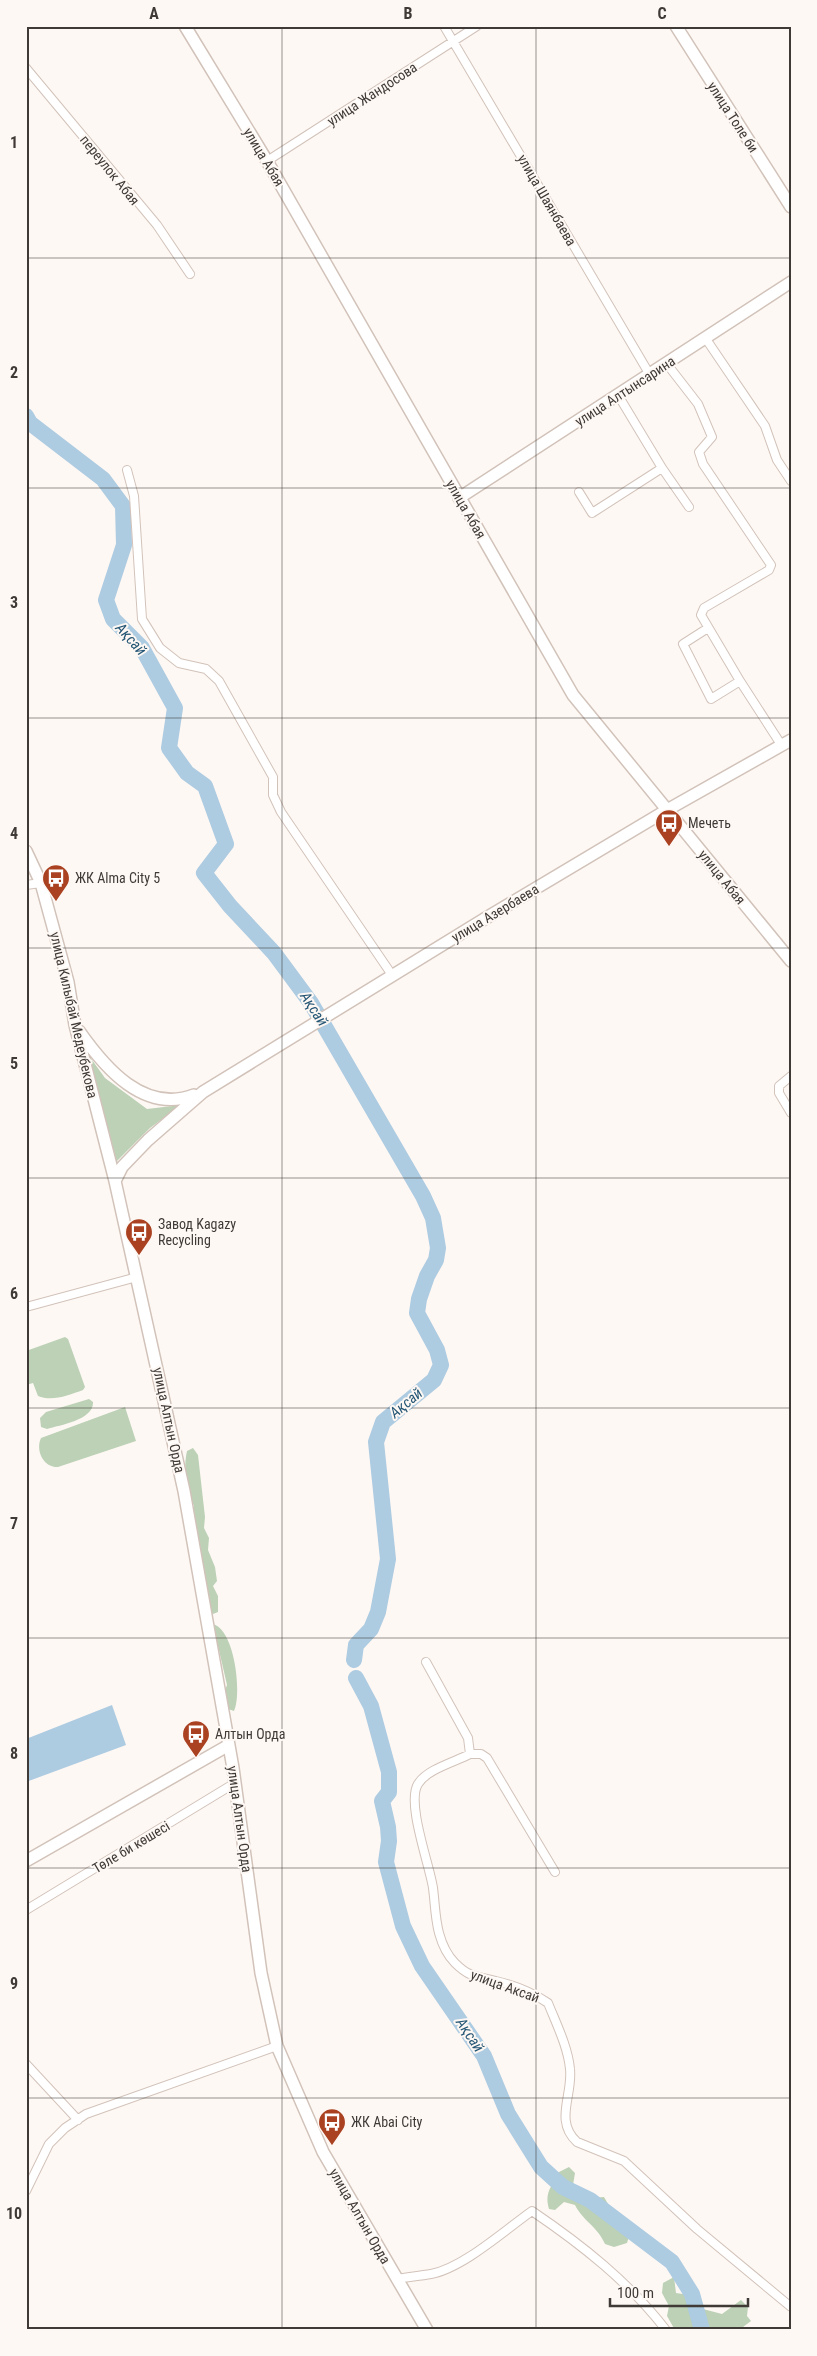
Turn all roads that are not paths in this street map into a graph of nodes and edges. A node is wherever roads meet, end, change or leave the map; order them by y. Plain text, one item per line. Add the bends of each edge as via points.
1 (185, 26) edge
2 (444, 26) edge
3 (477, 26) edge
4 (676, 26) edge
5 (454, 42) junction
6 (26, 68) edge
7 (267, 161) junction
8 (791, 207) edge
9 (190, 274) dead end
10 (791, 282) edge
11 (706, 339) junction
12 (667, 364) junction
13 (650, 375) junction
14 (618, 396) junction
15 (662, 468) junction
16 (127, 470) dead end
17 (791, 481) edge
18 (580, 492) dead end
19 (459, 498) junction
20 (689, 507) dead end
21 (708, 628) junction
22 (740, 681) junction
23 (786, 743) edge
24 (667, 810) junction
25 (26, 851) edge
26 (42, 883) junction
27 (26, 885) edge
28 (791, 961) edge
29 (392, 975) junction
30 (75, 1024) junction
31 (791, 1076) edge
32 (203, 1092) junction
33 (791, 1113) edge
34 (115, 1182) junction
35 (137, 1277) junction
36 (26, 1307) edge
37 (426, 1662) dead end
38 (229, 1745) junction
39 (470, 1754) junction
40 (235, 1783) junction
41 (26, 1861) edge
42 (555, 1872) dead end
43 (26, 1910) edge
44 (276, 2046) junction
45 (26, 2064) edge
46 (78, 2120) junction
47 (26, 2191) edge
48 (396, 2279) junction
49 (791, 2306) edge
50 (427, 2330) edge
51 (666, 2330) edge

1 - 7 main road, улица Абая
2 - 5 street, улица Шаянбаева
3 - 5 street, улица Жандосова
4 - 8 main road, улица Толе би
5 - 7 street, улица Жандосова
5 - 13 street, улица Шаянбаева
6 - 9 street, переулок Абая via 156,225
7 - 19 main road, улица Абая
10 - 11 main road, улица Алтынсарина
11 - 12 main road, улица Алтынсарина
11 - 17 street via 765,426 777,460
12 - 13 main road, улица Алтынсарина
12 - 21 street via 698,404 712,437 699,452 703,464 771,566 704,608 701,614
13 - 14 main road, улица Алтынсарина
14 - 15 street
14 - 19 main road, улица Алтынсарина
15 - 18 street via 592,513
15 - 20 street
16 - 29 street via 134,496 142,619 160,648 172,658 179,663 206,669 219,681 273,777 273,795 281,812
19 - 24 main road, улица Абая via 573,695
21 - 22 street
21 - 22 street via 683,644 711,699
22 - 23 street
23 - 24 main road, улица Азербаева
24 - 28 main road, улица Абая
24 - 29 main road, улица Азербаева
25 - 26 main road, улица Килыбай Медеубекова
26 - 27 street
26 - 30 main road, улица Килыбай Медеубекова via 68,982
29 - 32 main road, улица Азербаева
30 - 32 main road, улица Азербаева via 99,1059 146,1097 181,1100
30 - 34 main road, улица Килыбай Медеубекова
31 - 33 street via 779,1086 779,1093
32 - 34 main road, улица Азербаева via 148,1140 122,1167
34 - 35 main road, улица Алтын Орда
35 - 36 street
35 - 38 main road, улица Алтын Орда via 184,1491
37 - 39 street via 468,1738
38 - 40 main road, улица Алтын Орда
38 - 41 main road
39 - 42 street via 481,1754 487,1758
39 - 49 street, улица Аксай via 423,1778 415,1794 417,1821 433,1887 439,1934 446,1950 456,1964 478,1979 495,1981 548,2003 570,2068 564,2120 570,2136 577,2142 624,2161 697,2230
40 - 43 street, Төле би көшесі
40 - 44 main road, улица Алтын Орда via 261,1973
44 - 46 street via 86,2114
44 - 48 main road, улица Алтын Орда via 323,2152
45 - 46 street
46 - 47 street via 49,2144
48 - 50 main road, улица Алтын Орда
48 - 51 street via 432,2274 461,2261 532,2211 588,2250 618,2277

